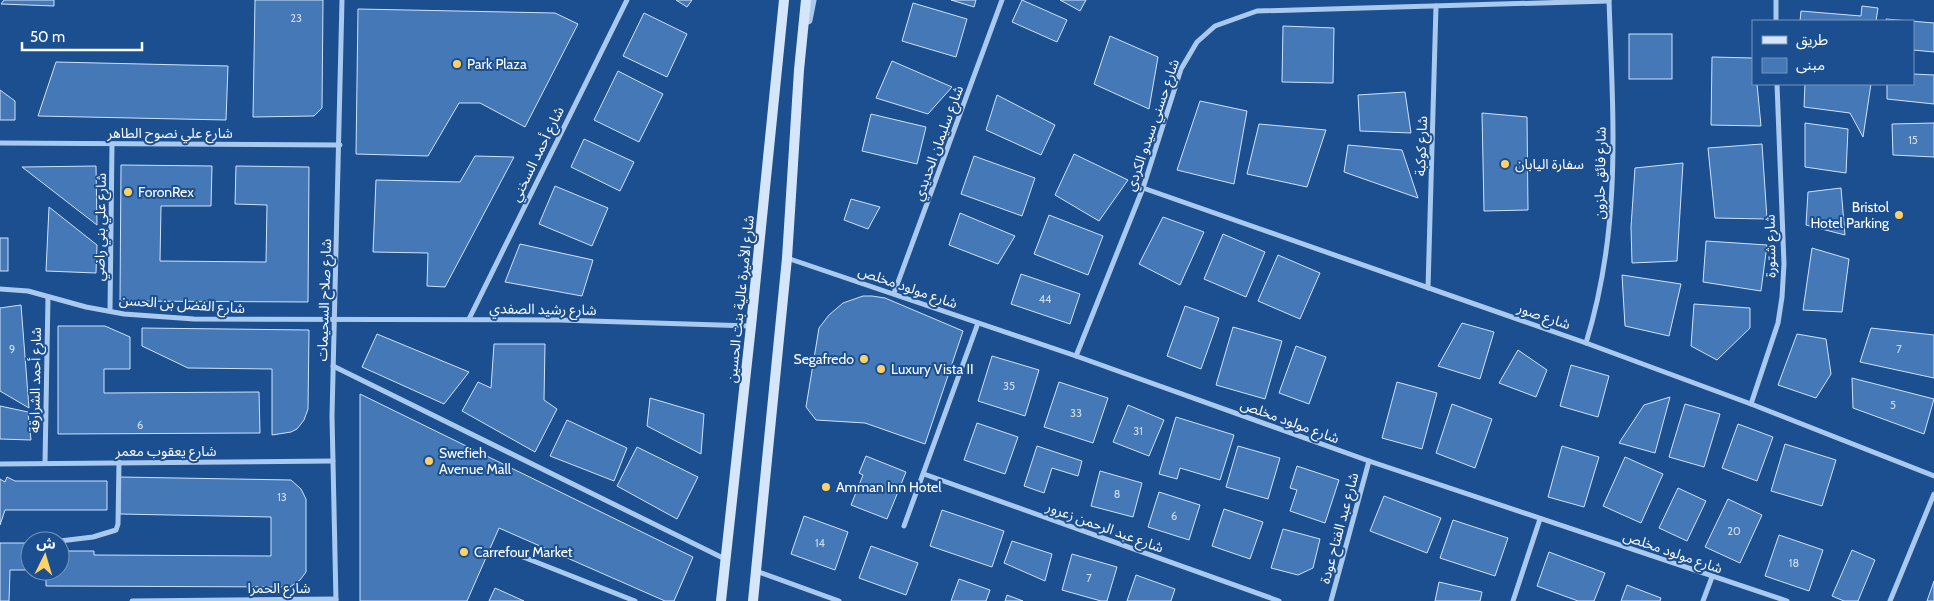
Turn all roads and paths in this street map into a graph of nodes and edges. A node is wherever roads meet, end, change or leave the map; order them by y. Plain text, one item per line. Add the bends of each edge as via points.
1 (342, 0) edge
2 (627, 0) edge
3 (780, 0) edge
4 (784, 0) edge
5 (806, 0) edge
6 (812, 0) edge
7 (1002, 0) edge
8 (1776, 0) edge
9 (1609, 1) edge
10 (1436, 6) junction
11 (1776, 20) edge
12 (799, 70) junction
13 (777, 71) junction
14 (1777, 85) edge
15 (0, 143) edge
16 (112, 144) junction
17 (340, 145) junction
18 (1142, 188) junction
19 (787, 258) junction
20 (1428, 288) junction
21 (0, 289) edge
22 (894, 293) junction
23 (48, 297) junction
24 (110, 311) junction
25 (335, 319) junction
26 (468, 319) junction
27 (978, 323) junction
28 (751, 326) junction
29 (1586, 343) junction
30 (1076, 356) junction
31 (333, 366) junction
32 (1751, 404) junction
33 (119, 462) junction
34 (332, 462) junction
35 (1369, 462) junction
36 (45, 463) junction
37 (0, 464) edge
38 (924, 474) junction
39 (1934, 476) edge
40 (1934, 494) edge
41 (1540, 519) junction
42 (904, 526) dead end
43 (70, 540) edge
44 (513, 553) dead end
45 (725, 560) junction
46 (756, 571) junction
47 (1712, 577) junction
48 (336, 600) edge
49 (132, 601) edge
50 (635, 601) edge
51 (721, 601) edge
52 (753, 601) edge
53 (839, 601) edge
54 (1279, 601) edge
55 (1331, 601) edge
56 (1512, 601) edge
57 (1703, 601) edge
58 (1787, 601) edge
59 (1890, 601) edge

1 - 17 street, شارع صلاح السحيمات
2 - 26 street, شارع أحمد السخني
3 - 13 street
4 - 13 main road, شارع الأميرة عالية بنت الحسين
5 - 12 main road
6 - 12 street
7 - 22 street, شارع سليمان الحديدي
8 - 11 street
9 - 10 street, شارع حسني سيدو الكردي
9 - 29 street, شارع فائق حلزون via 1614,144 1612,212 1603,278
10 - 18 street, شارع حسني سيدو الكردي via 1257,11 1216,26 1197,42 1181,68
10 - 20 street, شارع كوكبة
12 - 19 main road
13 - 28 main road, شارع الأميرة عالية بنت الحسين
14 - 32 street, شارع شتورة via 1784,264 1782,297 1778,323
15 - 16 street, شارع علي نصوح الطاهر
16 - 17 street, شارع علي نصوح الطاهر
16 - 24 street, شارع علي بني راضي
17 - 25 street, شارع صلاح السحيمات
18 - 20 street, شارع صور
18 - 30 street, شارع حسني سيدو الكردي
19 - 22 street, شارع مولود مخلص
19 - 46 main road
20 - 29 street, شارع صور
21 - 23 street, شارع الفضل بن الحسن via 28,291
22 - 27 street, شارع مولود مخلص
23 - 24 street, شارع الفضل بن الحسن
23 - 36 street, شارع أحمد الشرارقة
24 - 25 street, شارع الفضل بن الحسن via 194,319
25 - 26 street, شارع رشيد الصفدي
25 - 31 street, شارع صلاح السحيمات
26 - 28 street, شارع رشيد الصفدي
27 - 30 street, شارع مولود مخلص
27 - 38 street
28 - 45 main road, شارع الأميرة عالية بنت الحسين
29 - 32 street, شارع صور
30 - 35 street, شارع مولود مخلص
31 - 34 street, شارع صلاح السحيمات
31 - 45 street
32 - 39 street, شارع صور
33 - 34 street, شارع يعقوب معمر
33 - 36 street, شارع يعقوب معمر
33 - 43 street via 116,530
34 - 48 street, شارع صلاح السحيمات
35 - 41 street, شارع مولود مخلص
35 - 55 street, شارع عبد الفتاح عودة
36 - 37 street, شارع يعقوب معمر
38 - 42 street
38 - 54 street, شارع عبد الرحمن زعرور
40 - 59 street
41 - 47 street, شارع مولود مخلص
41 - 56 street
44 - 50 street
45 - 51 main road, شارع الأميرة عالية بنت الحسين
46 - 52 main road
46 - 53 street
47 - 57 street
47 - 58 street, شارع مولود مخلص
48 - 49 street, شارع الحمرا

